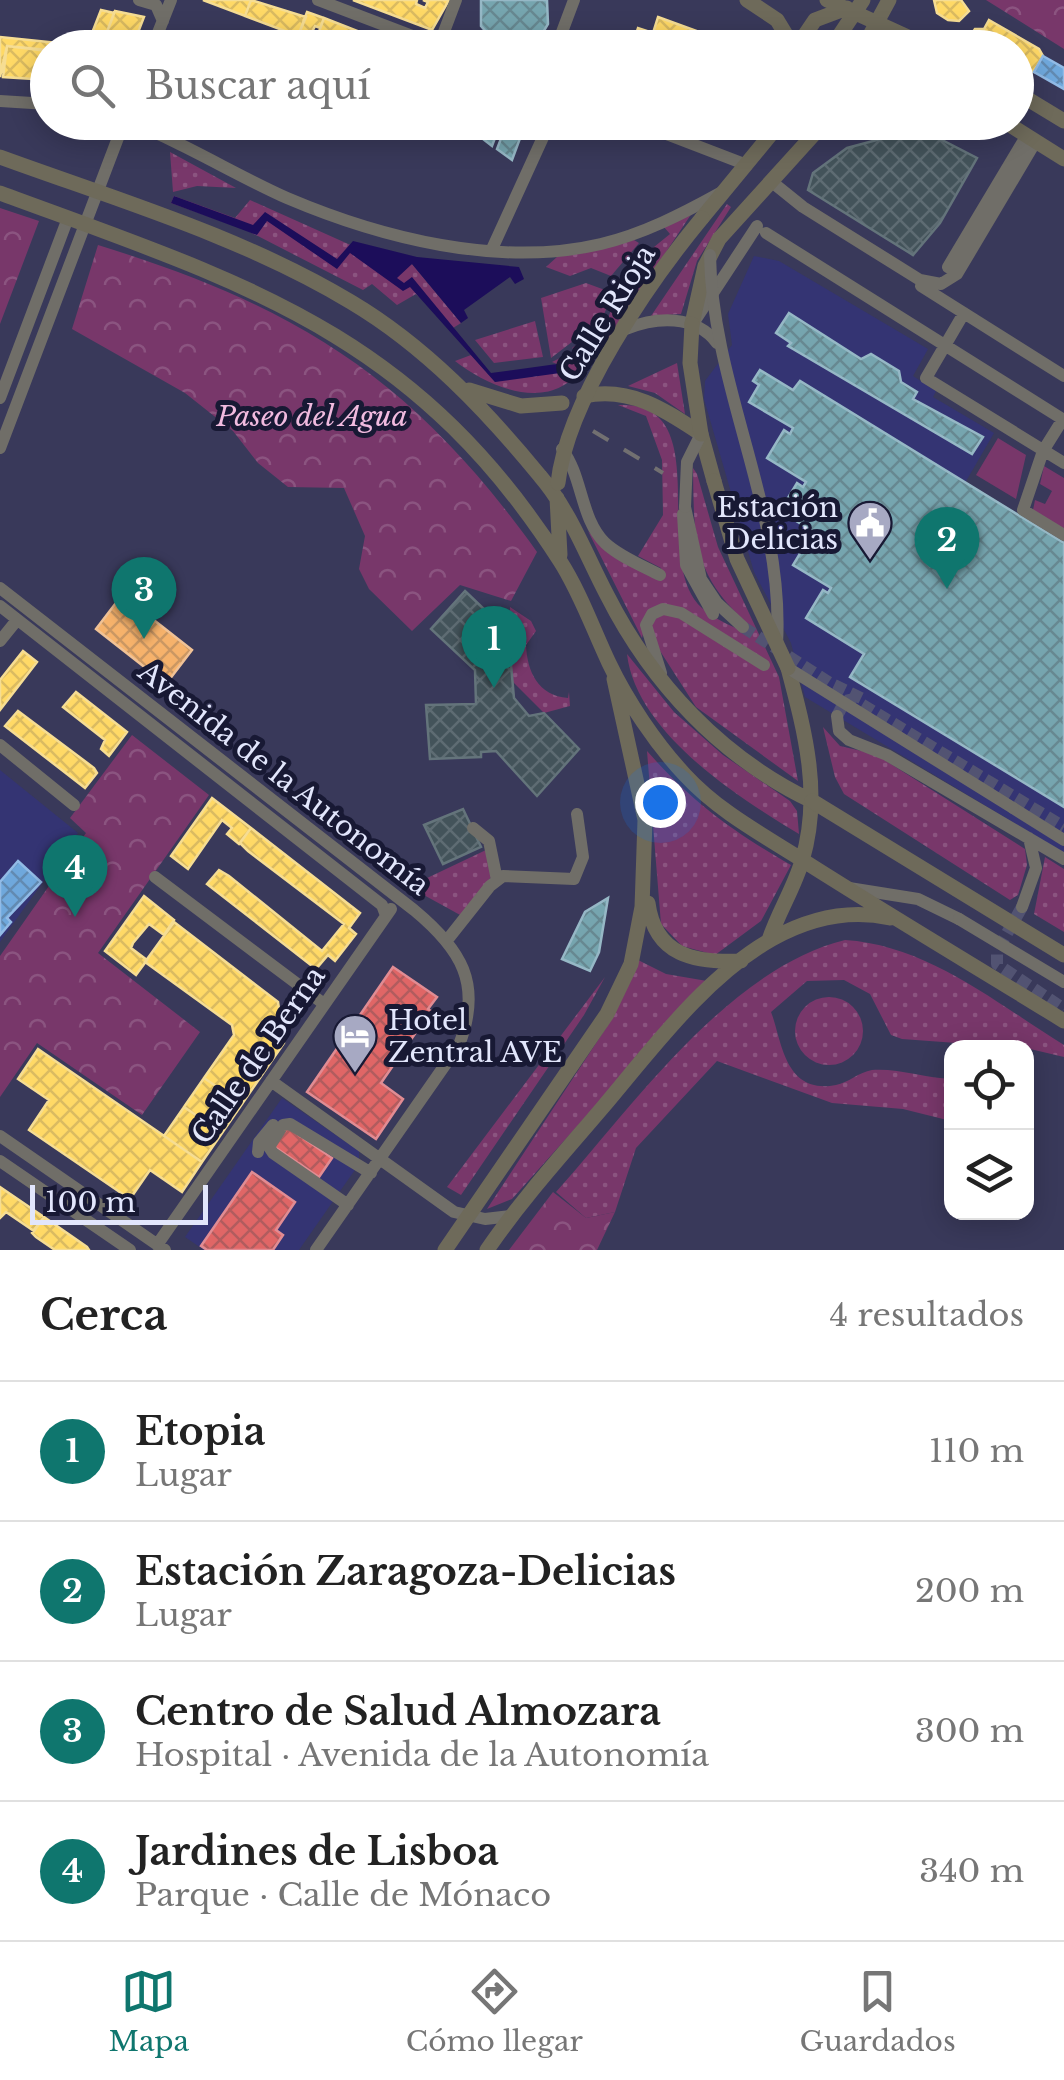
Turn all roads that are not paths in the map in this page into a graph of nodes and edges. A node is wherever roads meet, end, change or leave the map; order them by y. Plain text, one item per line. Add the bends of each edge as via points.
1 (139, 0) edge
2 (171, 0) edge
3 (318, 0) edge
4 (456, 0) edge
5 (574, 0) edge
6 (747, 0) edge
7 (827, 0) edge
8 (889, 0) edge
9 (854, 6) edge
10 (163, 20) junction
11 (876, 20) junction
12 (159, 30) edge
13 (398, 30) edge
14 (446, 30) edge
15 (563, 30) edge
16 (783, 30) edge
17 (807, 30) edge
18 (841, 30) edge
19 (871, 30) edge
20 (896, 30) edge
21 (0, 101) edge
22 (30, 103) edge
23 (1034, 103) edge
24 (1064, 121) edge
25 (119, 140) edge
26 (176, 140) edge
27 (542, 140) edge
28 (681, 140) edge
29 (767, 140) edge
30 (810, 140) edge
31 (1030, 140) edge
32 (1030, 140) edge
33 (1034, 140) edge
34 (0, 158) edge
35 (1064, 159) edge
36 (747, 166) junction
37 (778, 177) junction
38 (722, 192) junction
39 (0, 193) edge
40 (97, 193) junction
41 (68, 218) junction
42 (86, 224) junction
43 (492, 249) junction
44 (710, 255) junction
45 (948, 267) dead end
46 (921, 286) dead end
47 (710, 298) junction
48 (964, 313) junction
49 (692, 324) junction
50 (626, 329) junction
51 (717, 344) junction
52 (945, 345) junction
53 (1064, 376) edge
54 (459, 386) junction
55 (584, 396) junction
56 (0, 398) edge
57 (1064, 419) edge
58 (701, 434) junction
59 (0, 448) edge
60 (562, 449) junction
61 (1043, 451) junction
62 (1064, 463) edge
63 (557, 491) junction
64 (685, 507) junction
65 (1064, 535) edge
66 (562, 564) junction
67 (660, 576) dead end
68 (0, 588) edge
69 (0, 606) edge
70 (713, 614) dead end
71 (17, 620) junction
72 (744, 627) tunnel mouth
73 (0, 641) edge
74 (777, 646) junction
75 (764, 665) dead end
76 (610, 666) junction
77 (788, 668) junction
78 (666, 687) junction
79 (836, 716) dead end
80 (0, 746) edge
81 (812, 802) junction
82 (74, 805) dead end
83 (578, 814) dead end
84 (473, 828) dead end
85 (1029, 838) junction
86 (1064, 840) edge
87 (1064, 859) edge
88 (802, 860) junction
89 (156, 877) dead end
90 (497, 880) junction
91 (846, 887) junction
92 (407, 905) junction
93 (645, 907) junction
94 (1022, 907) tunnel mouth
95 (385, 912) junction
96 (906, 924) junction
97 (448, 939) junction
98 (770, 940) junction
99 (1064, 955) edge
100 (741, 961) junction
101 (1064, 982) edge
102 (324, 1004) junction
103 (1064, 1022) edge
104 (271, 1081) junction
105 (233, 1135) junction
106 (0, 1136) edge
107 (258, 1152) junction
108 (342, 1154) junction
109 (381, 1158) junction
110 (0, 1160) edge
111 (370, 1173) junction
112 (346, 1208) junction
113 (510, 1216) junction
114 (467, 1218) junction
115 (161, 1247) edge
116 (130, 1250) edge
117 (316, 1250) edge
118 (445, 1250) edge
119 (487, 1250) edge

1 - 10 street via 159,8
2 - 10 street
3 - 13 street
4 - 14 street
5 - 15 street
6 - 16 main road
7 - 9 main road
8 - 11 main road
9 - 11 main road
9 - 17 main road via 814,20
9 - 18 main road
10 - 12 street
11 - 19 main road
11 - 20 main road
21 - 22 street
23 - 24 main road
25 - 40 street
26 - 43 street via 285,197 358,225
27 - 43 street
28 - 36 street
29 - 36 main road, Calle Rioja
30 - 37 main road
31 - 37 street via 957,274 942,284 920,280 803,207
32 - 45 street
33 - 35 main road
34 - 40 main road
36 - 37 main road
36 - 38 main road, Calle Rioja
37 - 44 main road
38 - 43 street via 601,244
38 - 50 main road, Calle Rioja, bridge
39 - 41 main road
40 - 42 street
40 - 54 main road via 304,276 392,329
41 - 42 main road
41 - 56 street
42 - 59 street
42 - 66 main road via 281,302 400,378 479,453
44 - 47 street, bridge
44 - 49 main road, bridge
46 - 48 street
47 - 49 street
47 - 51 street, bridge
47 - 52 street via 762,230
48 - 52 street
48 - 53 street
49 - 50 street via 659,320
49 - 51 street
49 - 58 main road, bridge
50 - 55 main road, Calle Rioja, bridge
51 - 74 street, bridge via 774,570
52 - 57 street
52 - 61 street via 926,378
54 - 55 main road via 521,406
54 - 63 main road
55 - 58 main road via 647,401
55 - 60 main road, Calle Rioja, bridge
57 - 61 street
58 - 64 street, bridge via 687,462
58 - 74 main road, bridge via 736,559
60 - 63 main road, Calle Rioja, bridge
60 - 67 street via 577,469 596,532
61 - 62 street
61 - 65 street via 1022,510
63 - 66 main road, Calle Rioja
63 - 78 main road via 624,626
64 - 70 street via 686,566
64 - 72 street via 702,579 716,603
66 - 76 main road
68 - 92 street, Avenida de la Autonomía
69 - 71 street, Avenida de la Autonomía
71 - 73 street
71 - 95 street, Avenida de la Autonomía
74 - 77 main road, bridge
75 - 78 street via 663,608 652,614 646,631
76 - 88 main road via 686,777
76 - 93 main road via 638,778
77 - 81 main road
77 - 86 street, bridge
78 - 81 main road via 706,730
79 - 85 street via 836,726 850,740
80 - 82 street
81 - 88 main road
81 - 99 main road, bridge
83 - 90 street via 583,858 574,878 509,874
84 - 90 street via 489,841
85 - 87 street
85 - 94 street via 1036,868
88 - 91 main road
88 - 98 main road
89 - 102 street
90 - 97 street
91 - 96 main road
91 - 101 street, bridge via 928,902
92 - 95 street
92 - 97 street, Avenida de la Autonomía
93 - 100 main road via 656,932 688,959
93 - 114 main road via 631,964 607,1014
95 - 102 street, Calle de Berna
96 - 98 main road via 874,915 834,916
96 - 103 main road
97 - 109 street, Avenida de la Autonomía via 468,986 467,1021 459,1045
98 - 100 main road
100 - 113 main road via 646,1056
102 - 104 street, Calle de Berna
104 - 105 street, Calle de Berna
104 - 109 street
105 - 107 street
105 - 115 street, Calle de Berna
106 - 115 street
107 - 108 street via 260,1139 287,1118 322,1131
107 - 112 street
108 - 111 street
108 - 112 street via 288,1124 269,1147
109 - 111 street
109 - 114 street
110 - 116 street
111 - 112 street
112 - 117 street
113 - 114 street
113 - 119 main road
114 - 118 main road

